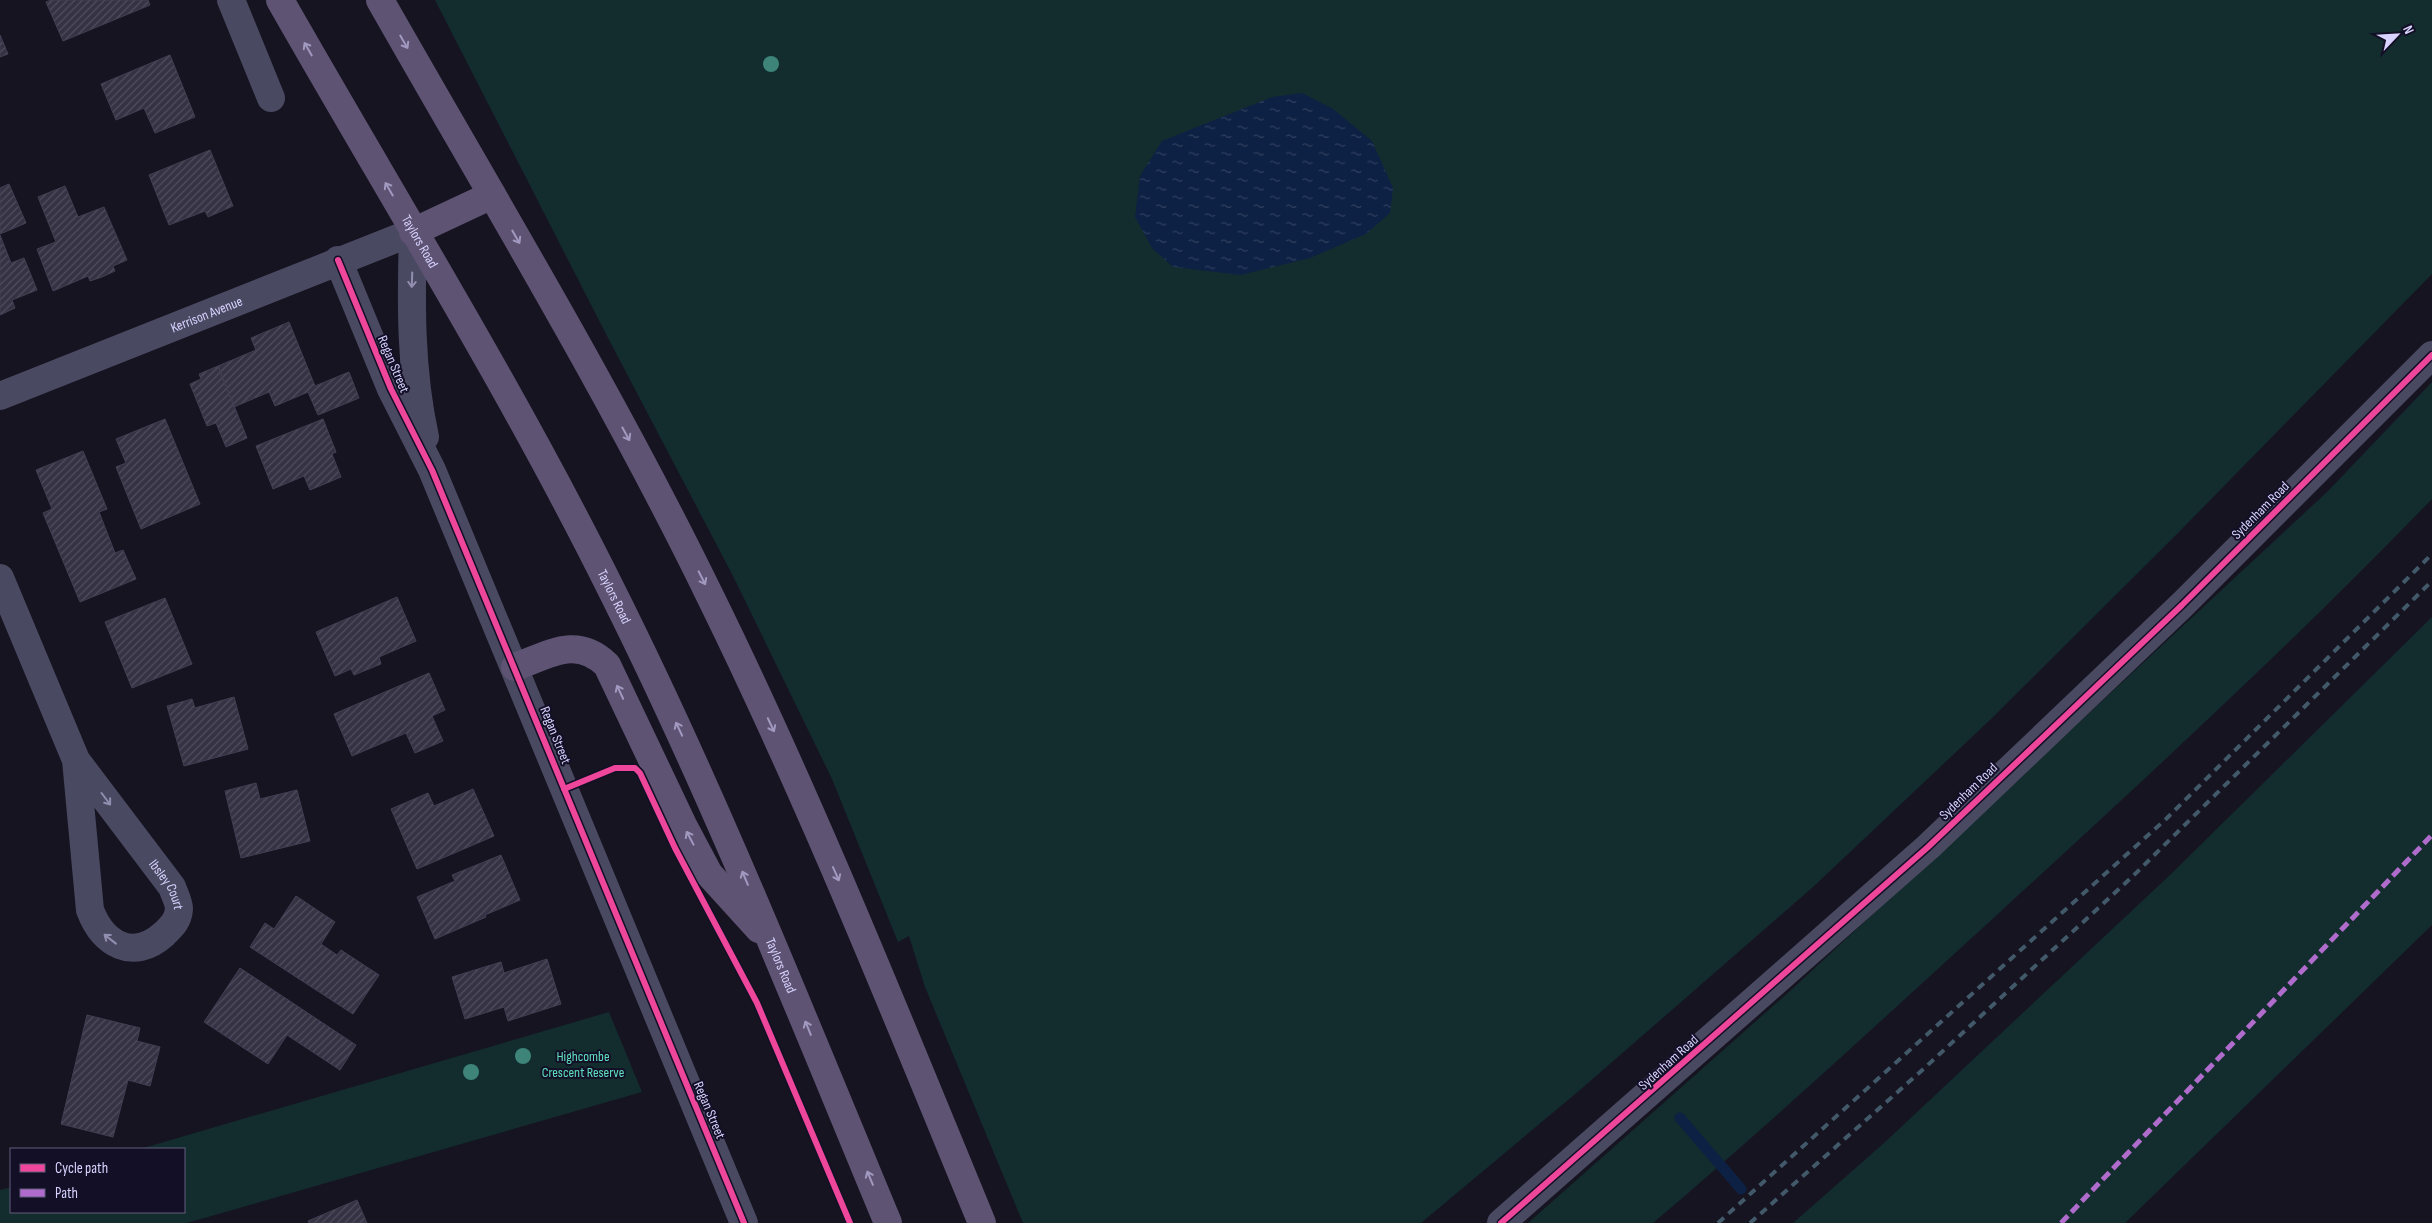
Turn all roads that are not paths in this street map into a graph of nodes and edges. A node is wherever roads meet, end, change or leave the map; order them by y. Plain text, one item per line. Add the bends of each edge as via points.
1 (231, 0) edge
2 (280, 0) edge
3 (380, 0) edge
4 (271, 98) dead end
5 (492, 195) junction
6 (413, 232) junction
7 (338, 260) junction
8 (2432, 355) edge
9 (0, 396) edge
10 (432, 470) junction
11 (0, 578) edge
12 (515, 667) junction
13 (76, 760) junction
14 (774, 945) junction
15 (744, 1223) edge
16 (888, 1223) edge
17 (982, 1223) edge
18 (1501, 1223) edge

1 - 4 street
6 -> 2 main road, Taylors Road
3 -> 5 main road
5 - 6 main road
5 -> 17 main road via 617,417 710,595 780,744
6 - 7 street, Kerrison Avenue
6 -> 10 street, Regan Street via 410,324 421,421
14 -> 6 main road, Taylors Road via 705,785 609,584 509,398
7 - 9 street, Kerrison Avenue
7 - 10 street, Regan Street via 391,390
8 - 18 street, Sydenham Road via 2182,606 1928,847
10 - 12 street, Regan Street
11 - 13 street, Ibsley Court
14 -> 12 main road via 709,874 606,665 587,650 576,648
12 - 15 street, Regan Street
13 -> 13 street, Ibsley Court via 172,887 179,908 176,923 155,942 133,948 120,946 108,939 96,925 90,910
16 -> 14 main road, Taylors Road

